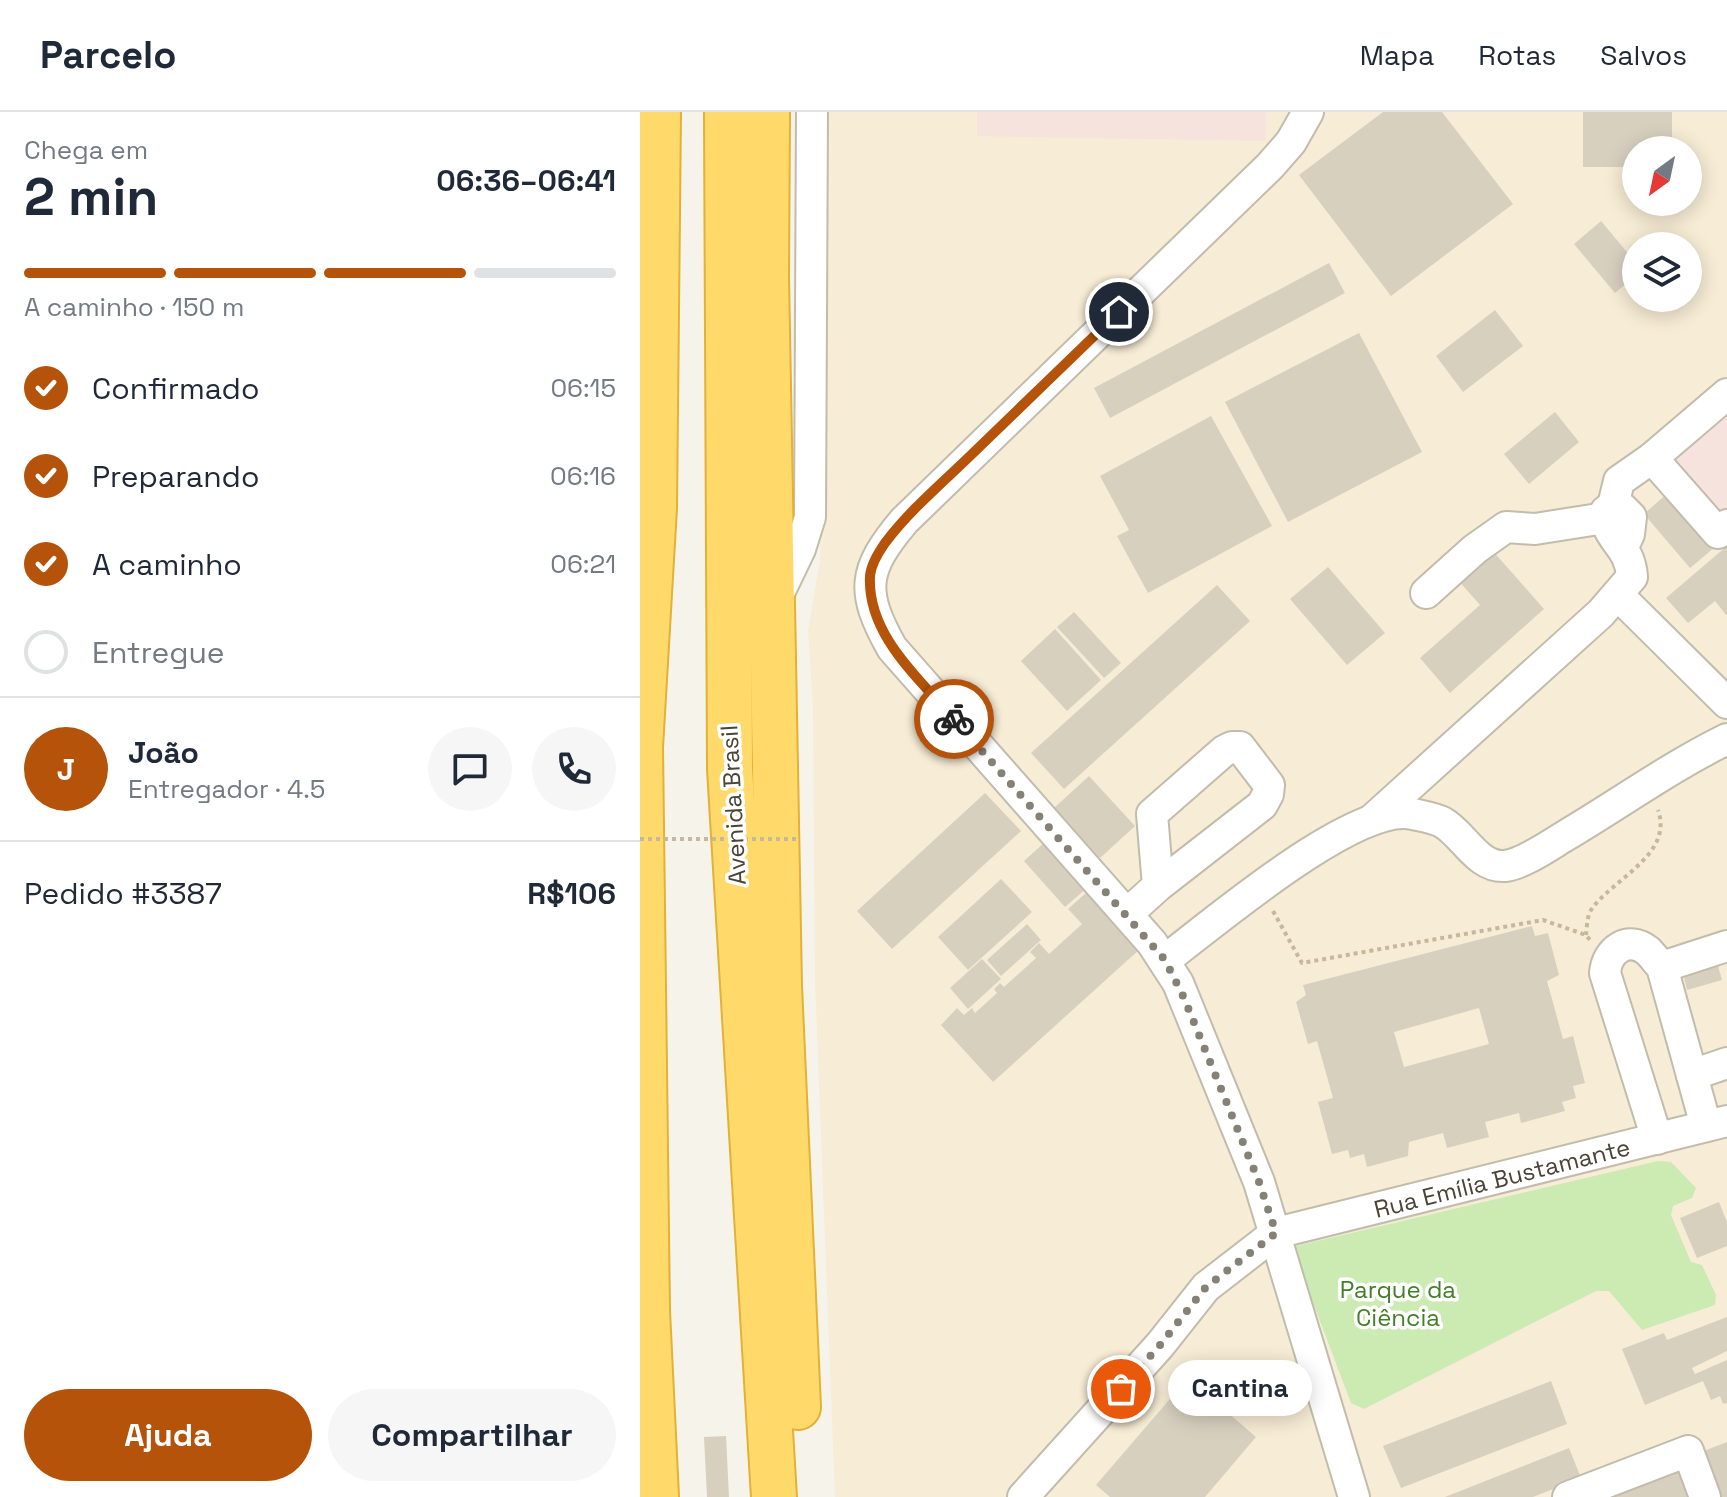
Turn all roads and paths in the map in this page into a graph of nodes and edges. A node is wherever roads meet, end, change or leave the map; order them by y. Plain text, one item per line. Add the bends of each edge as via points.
1 (658, 112) edge
2 (727, 112) edge
3 (767, 112) edge
4 (812, 112) edge
5 (1308, 112) edge
6 (1727, 394) edge
7 (1652, 458) junction
8 (1609, 512) junction
9 (1727, 525) edge
10 (1426, 593) dead end
11 (1618, 595) junction
12 (773, 606) junction
13 (1727, 703) edge
14 (1727, 739) edge
15 (1654, 780) junction
16 (1373, 819) junction
17 (640, 839) edge
18 (798, 839) dead end
19 (1158, 886) junction
20 (1260, 889) junction
21 (1127, 914) junction
22 (1586, 935) junction
23 (1727, 946) edge
24 (1165, 960) junction
25 (1606, 960) junction
26 (1662, 967) junction
27 (1727, 1063) edge
28 (1692, 1075) junction
29 (1716, 1124) edge
30 (1657, 1139) junction
31 (1276, 1233) junction
32 (647, 1311) junction
33 (640, 1358) edge
34 (656, 1497) edge
35 (774, 1497) edge
36 (802, 1497) edge
37 (1023, 1497) edge
38 (1354, 1497) edge
39 (1568, 1497) edge
40 (1705, 1497) edge

1 - 32 highway via 654,508 640,747
2 - 35 highway, Avenida Brasil via 730,769
3 - 12 highway, Avenida Brasil
4 - 12 lane via 810,517
5 - 21 lane via 1270,166 904,521 870,573 878,622 892,648
6 - 7 lane
7 - 8 lane via 1619,481
7 - 9 lane via 1718,533
8 - 10 lane via 1535,529 1506,527
8 - 11 lane via 1622,508 1631,517 1623,547 1632,577
11 - 13 lane
11 - 16 lane
12 - 36 highway, Avenida Brasil via 779,986
14 - 15 lane
15 - 16 lane via 1534,854 1505,866 1484,861 1442,822 1409,813
15 - 22 path via 1662,820 1653,850 1589,912
16 - 20 lane via 1319,844
17 - 18 path, bridge
19 - 19 lane via 1262,805 1269,785 1240,747 1224,751 1152,814
19 - 21 lane
20 - 22 path via 1302,963 1543,920
20 - 24 lane
21 - 24 lane
22 - 25 path
23 - 26 lane
24 - 31 lane
25 - 26 lane via 1617,948 1632,944 1646,949
25 - 30 lane via 1605,973
26 - 28 lane
27 - 28 lane
28 - 29 lane
29 - 30 lane, Rua Emília Bustamante
30 - 31 lane, Rua Emília Bustamante
31 - 37 lane via 1206,1287
31 - 38 lane
32 - 33 highway
32 - 34 highway
39 - 40 lane via 1688,1451

